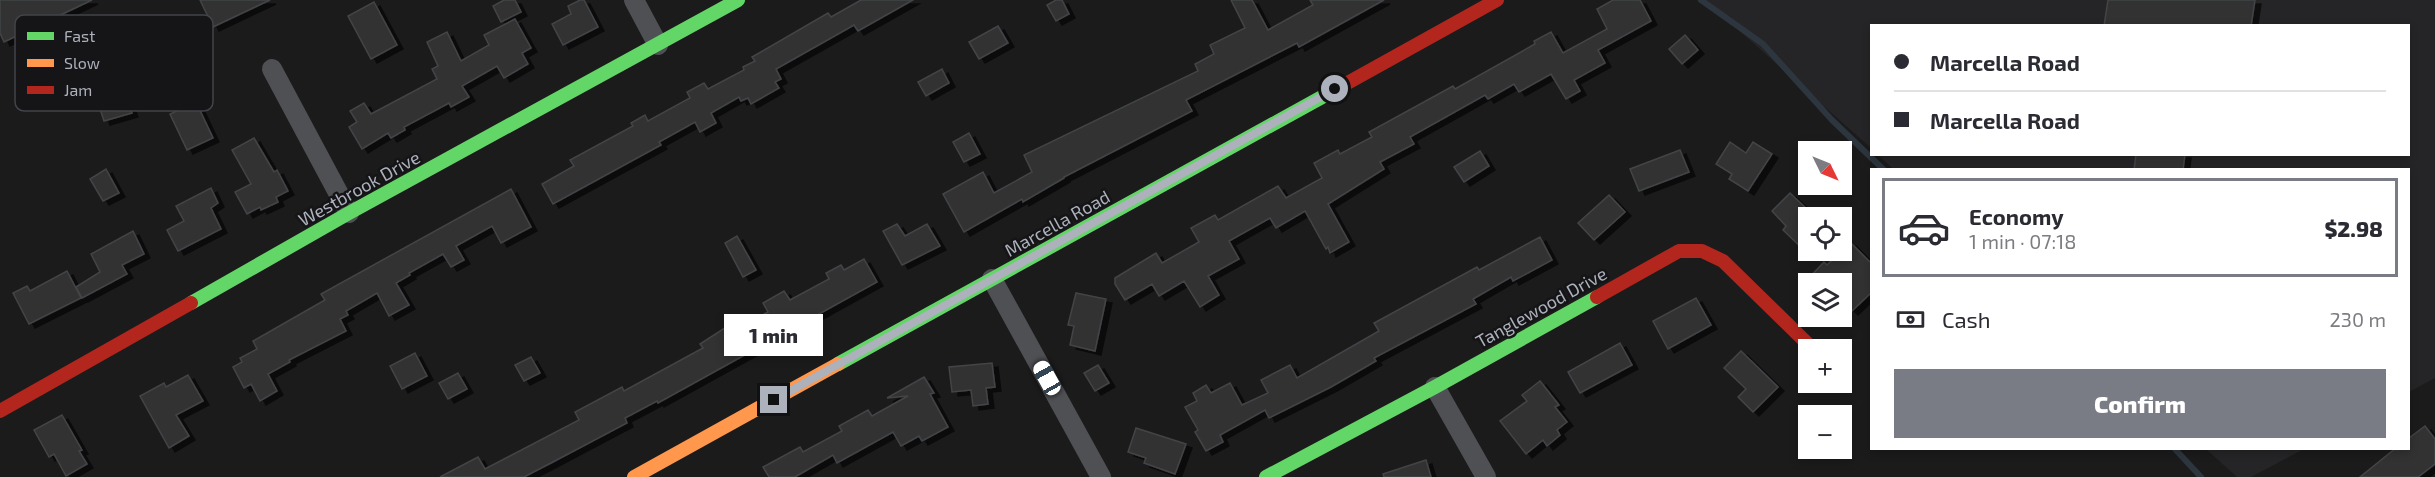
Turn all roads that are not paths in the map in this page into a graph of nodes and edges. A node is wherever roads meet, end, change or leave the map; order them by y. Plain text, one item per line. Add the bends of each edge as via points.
1 (634, 0) edge
2 (738, 0) edge
3 (1497, 0) edge
4 (658, 45) junction
5 (272, 69) dead end
6 (349, 213) junction
7 (992, 279) junction
8 (1803, 339) edge
9 (1435, 387) junction
10 (0, 411) edge
11 (634, 477) edge
12 (1101, 477) edge
13 (1266, 477) edge
14 (1486, 477) edge

1 - 4 street
2 - 4 street, Westbrook Drive
3 - 7 street, Marcella Road
4 - 6 street, Westbrook Drive
5 - 6 street
6 - 10 street, Westbrook Drive
7 - 11 street, Marcella Road
7 - 12 street
8 - 9 street, Tanglewood Drive via 1723,261 1696,248 1661,260
9 - 13 street, Tanglewood Drive
9 - 14 street

